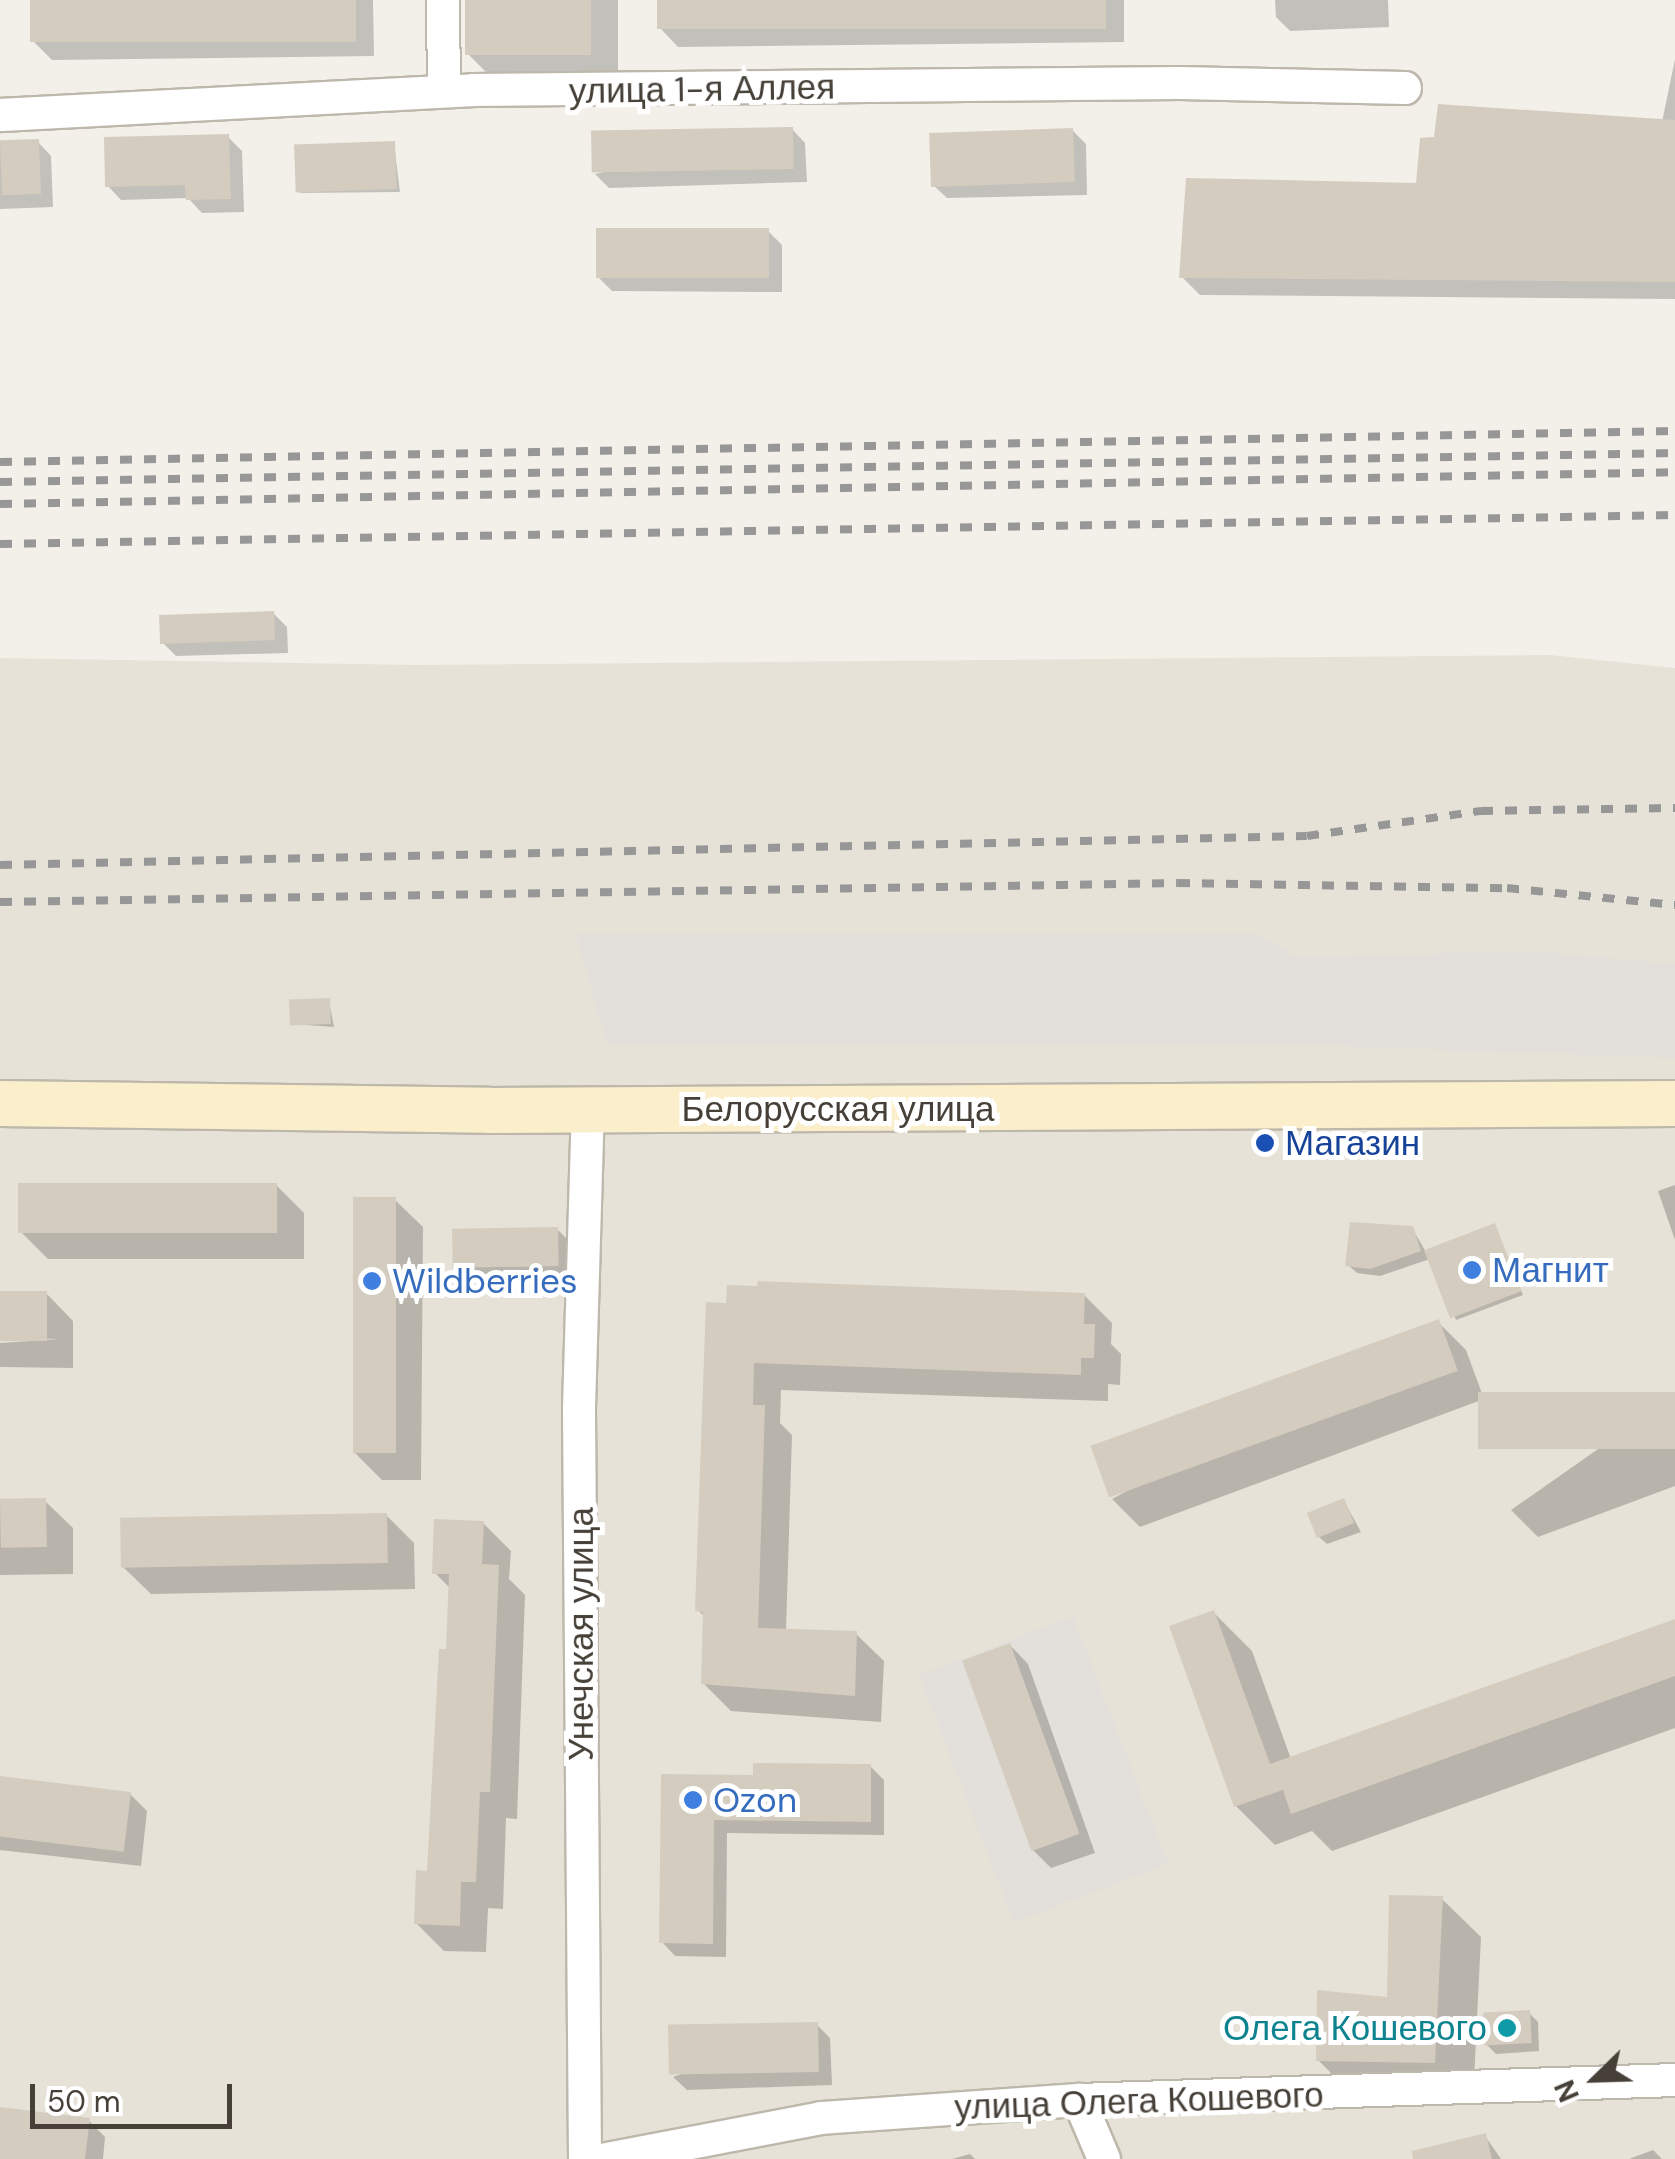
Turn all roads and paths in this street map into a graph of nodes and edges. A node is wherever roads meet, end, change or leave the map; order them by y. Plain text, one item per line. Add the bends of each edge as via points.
1 (443, 0) edge
2 (1405, 88) dead end
3 (444, 91) junction
4 (0, 114) edge
5 (0, 1103) edge
6 (1675, 1103) edge
7 (588, 1110) junction
8 (1674, 2083) edge
9 (1079, 2100) junction
10 (672, 2153) edge
11 (585, 2159) edge
12 (607, 2159) edge
13 (1104, 2159) edge

1 - 3 street
2 - 3 street, улица 1-я Аллея via 1180,83
3 - 4 street, улица 1-я Аллея
5 - 7 main road, Белорусская улица
6 - 7 main road, Белорусская улица
7 - 11 street, Унечская улица via 579,1408
8 - 9 street, улица Олега Кошевого
9 - 10 street, улица Олега Кошевого via 821,2118
9 - 13 street
10 - 12 street, улица Олега Кошевого

